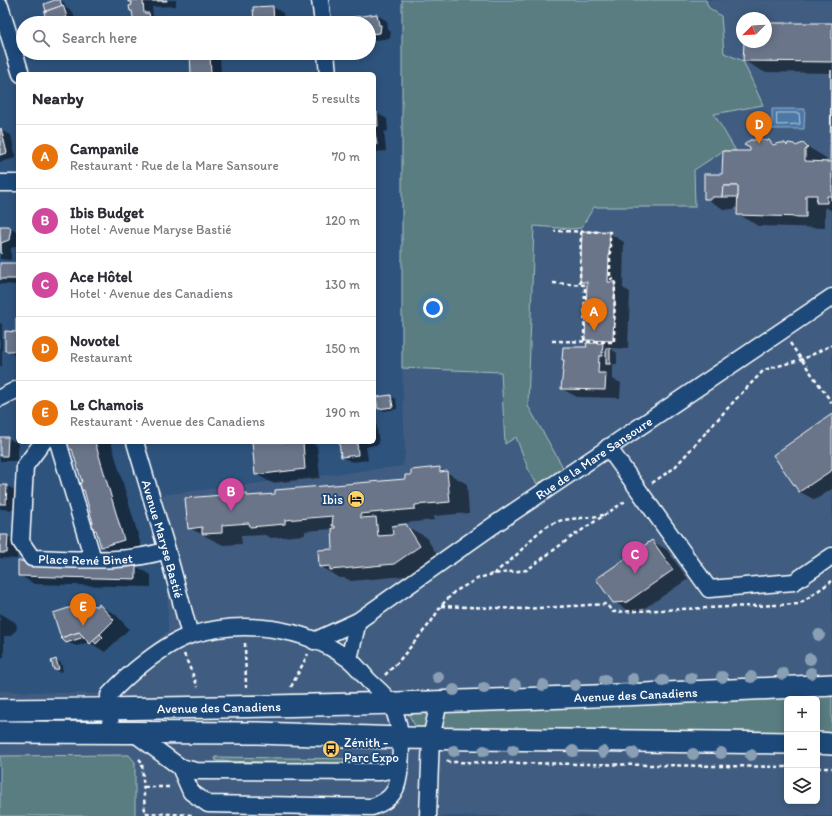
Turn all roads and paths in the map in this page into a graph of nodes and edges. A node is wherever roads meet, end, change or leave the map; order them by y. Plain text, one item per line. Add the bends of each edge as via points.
1 (320, 0) edge
2 (0, 6) edge
3 (322, 16) edge
4 (327, 60) edge
5 (19, 72) edge
6 (328, 72) edge
7 (0, 183) edge
8 (16, 183) edge
9 (554, 231) dead end
10 (581, 231) junction
11 (553, 283) dead end
12 (580, 284) junction
13 (832, 297) edge
14 (781, 332) junction
15 (552, 341) dead end
16 (584, 341) junction
17 (832, 345) edge
18 (803, 359) junction
19 (16, 390) edge
20 (0, 398) edge
21 (832, 403) edge
22 (42, 444) edge
23 (59, 444) edge
24 (136, 444) edge
25 (608, 447) junction
26 (640, 492) junction
27 (606, 514) junction
28 (167, 550) junction
29 (832, 556) edge
30 (93, 559) junction
31 (493, 574) junction
32 (832, 581) edge
33 (441, 606) junction
34 (358, 621) junction
35 (244, 627) junction
36 (184, 639) junction
37 (314, 641) junction
38 (349, 659) junction
39 (381, 680) dead end
40 (832, 685) edge
41 (198, 687) dead end
42 (246, 687) dead end
43 (291, 688) dead end
44 (439, 702) junction
45 (391, 704) junction
46 (110, 709) junction
47 (0, 710) edge
48 (0, 732) edge
49 (111, 733) junction
50 (134, 733) junction
51 (401, 738) junction
52 (431, 738) junction
53 (784, 743) edge
54 (820, 743) edge
55 (832, 744) edge
56 (137, 757) dead end
57 (444, 758) dead end
58 (400, 762) junction
59 (180, 767) junction
60 (784, 767) edge
61 (820, 768) edge
62 (832, 768) edge
63 (200, 815) dead end
64 (428, 816) edge

1 - 3 street
2 - 5 street
4 - 6 street
7 - 8 street
9 - 10 path
10 - 12 path
10 - 16 path via 610,232 610,279 615,279 614,342
11 - 12 path
12 - 16 path via 585,285
13 - 14 street, Rue de la Mare Sansoure
14 - 18 path
14 - 25 street, Rue de la Mare Sansoure
15 - 16 path
17 - 18 path
18 - 21 path
18 - 26 path via 764,370 674,468
19 - 20 street
22 - 30 street, Place René Binet via 25,466 21,542 32,558
23 - 30 street
24 - 28 street, Avenue Maryse Bastié
25 - 26 street
25 - 34 street, Rue de la Mare Sansoure
26 - 27 path
26 - 29 street via 709,589 794,582
27 - 31 path via 527,570
27 - 31 path via 586,519 563,520 544,528
28 - 30 street, Place René Binet via 143,556
28 - 36 street, Avenue Maryse Bastié
31 - 33 path via 479,578 454,592
32 - 33 path via 798,604 613,612 606,604 523,609
33 - 39 path via 431,622
34 - 37 street, Rue de la Mare Sansoure
34 - 38 street
35 - 36 street via 215,629
35 - 37 street via 253,626
35 - 42 path
36 - 41 path
36 - 46 street via 161,651 128,675 109,695
37 - 38 street via 329,646
37 - 43 path
38 - 45 street
40 - 44 main road, Avenue des Canadiens
44 - 45 main road, Avenue des Canadiens
44 - 52 street
45 - 46 main road, Avenue des Canadiens
45 - 51 street
46 - 47 main road, Avenue des Canadiens
46 - 49 street
48 - 49 main road, Avenue des Canadiens
49 - 50 main road, Avenue des Canadiens
50 - 51 main road, Avenue des Canadiens via 258,733
50 - 59 street
51 - 52 main road, Avenue des Canadiens
51 - 58 street
52 - 53 main road, Avenue des Canadiens
52 - 64 street
54 - 55 main road
56 - 63 path via 142,762 145,813
57 - 60 path via 449,762
58 - 59 street via 390,770 380,772 209,772
58 - 59 street via 391,798 372,807 208,804 192,792
61 - 62 path

